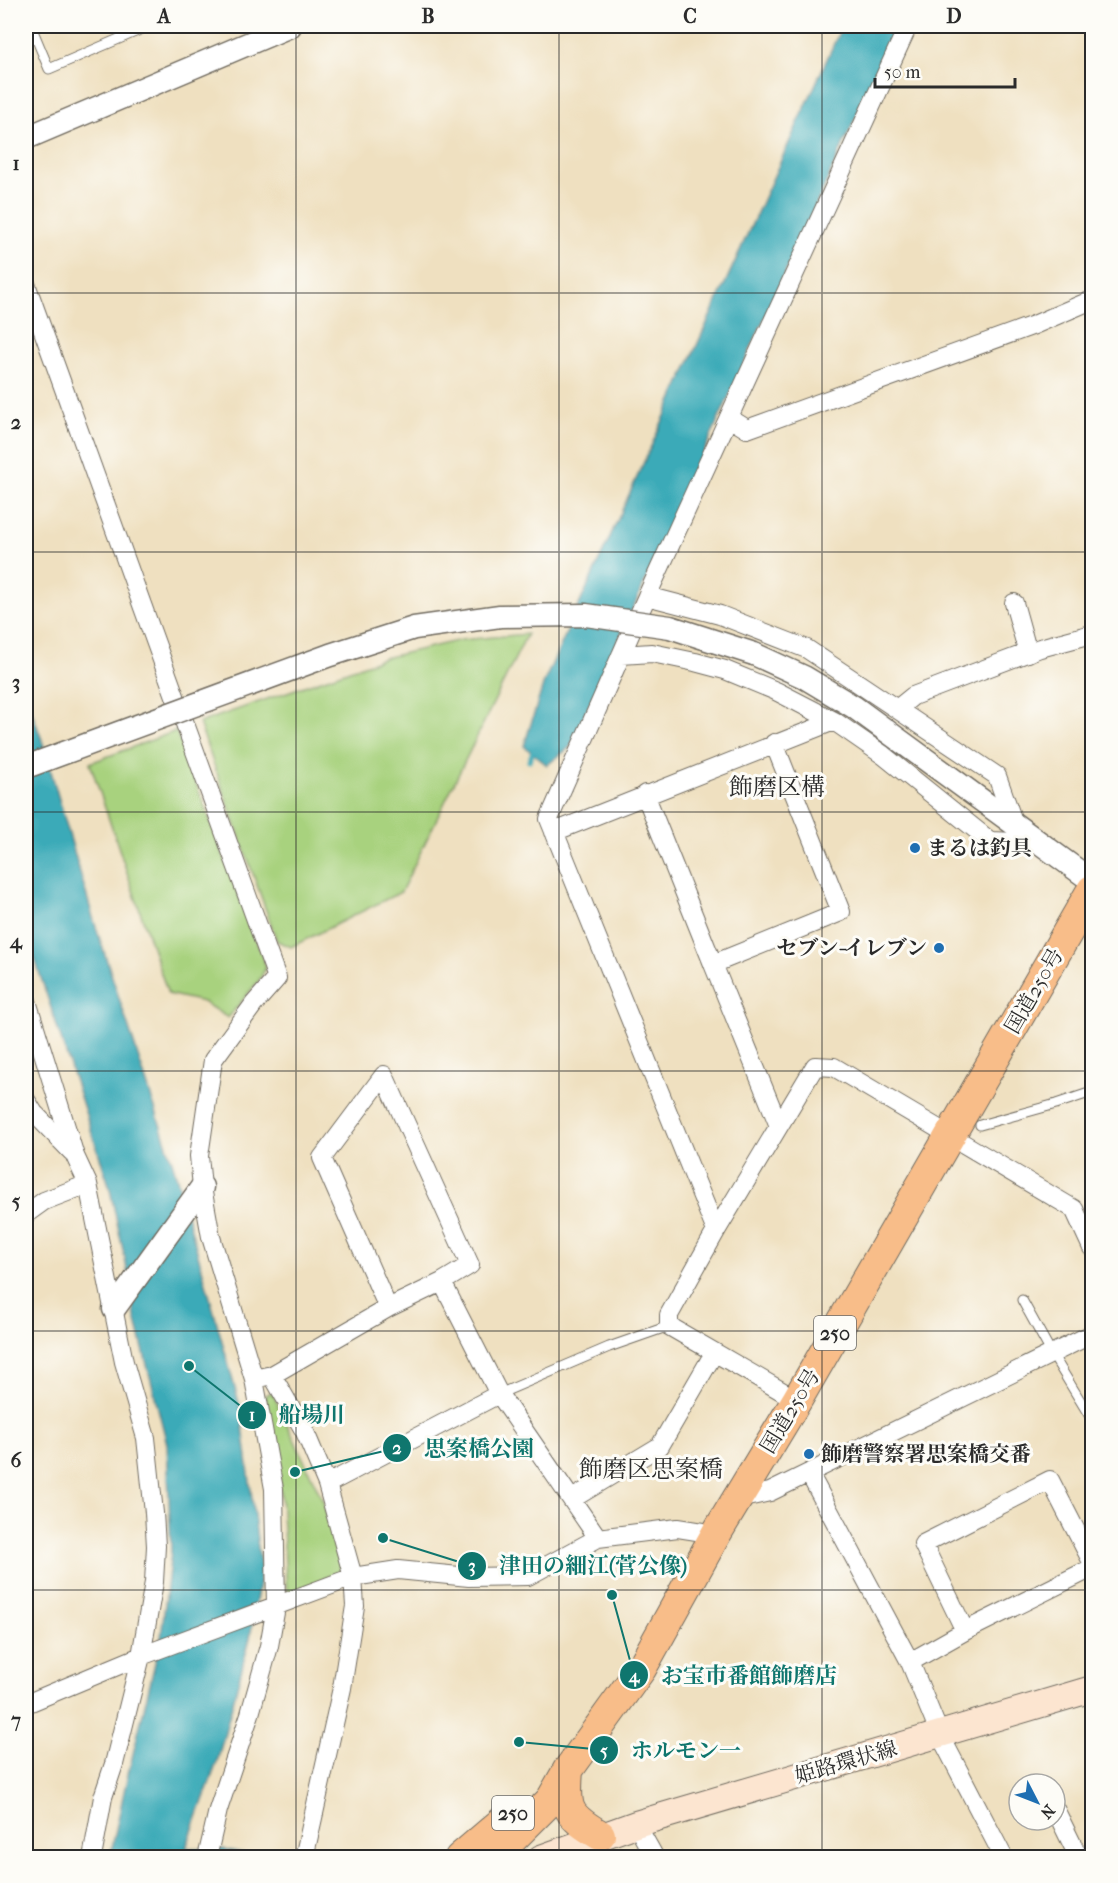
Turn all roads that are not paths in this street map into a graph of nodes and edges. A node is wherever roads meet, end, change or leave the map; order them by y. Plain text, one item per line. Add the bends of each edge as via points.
1 (31, 26) edge
2 (149, 26) edge
3 (290, 26) edge
4 (908, 26) edge
5 (260, 31) edge
6 (26, 138) edge
7 (26, 284) edge
8 (1092, 300) edge
9 (729, 418) junction
10 (647, 596) junction
11 (1014, 603) dead end
12 (1092, 634) edge
13 (1028, 653) junction
14 (621, 655) junction
15 (897, 709) junction
16 (834, 721) junction
17 (774, 743) junction
18 (26, 766) edge
19 (645, 794) junction
20 (1014, 824) junction
21 (554, 832) junction
22 (1041, 843) junction
23 (1092, 881) edge
24 (1092, 890) edge
25 (713, 964) junction
26 (26, 998) edge
27 (1092, 1092) edge
28 (26, 1100) edge
29 (980, 1125) dead end
30 (779, 1126) junction
31 (950, 1135) junction
32 (75, 1156) junction
33 (88, 1184) junction
34 (202, 1187) junction
35 (26, 1214) edge
36 (716, 1231) junction
37 (1092, 1248) edge
38 (442, 1282) junction
39 (1022, 1300) dead end
40 (388, 1308) junction
41 (114, 1309) junction
42 (669, 1326) junction
43 (1092, 1334) edge
44 (714, 1353) junction
45 (1052, 1354) junction
46 (272, 1375) junction
47 (254, 1379) junction
48 (499, 1394) junction
49 (796, 1401) junction
50 (1092, 1420) edge
51 (808, 1473) junction
52 (327, 1484) junction
53 (572, 1499) junction
54 (738, 1499) junction
55 (716, 1534) junction
56 (598, 1538) junction
57 (1092, 1562) edge
58 (1092, 1568) edge
59 (353, 1577) junction
60 (276, 1607) junction
61 (965, 1631) junction
62 (141, 1656) junction
63 (910, 1662) junction
64 (1092, 1689) edge
65 (26, 1704) edge
66 (940, 1735) junction
67 (568, 1770) junction
68 (636, 1824) junction
69 (1066, 1832) edge
70 (600, 1835) junction
71 (209, 1850) edge
72 (92, 1857) edge
73 (304, 1857) edge
74 (460, 1857) edge
75 (492, 1857) edge
76 (541, 1857) edge
77 (655, 1857) edge
78 (1004, 1857) edge
79 (1079, 1857) edge

1 - 2 lane via 50,69
3 - 5 street
4 - 9 street
5 - 6 street
7 - 34 street via 277,978 213,1060 199,1156
8 - 9 street via 1034,325 747,429
9 - 10 street
10 - 14 street
10 - 15 street via 720,615 807,649
11 - 13 street
12 - 13 street
13 - 15 street via 913,696
14 - 16 street via 652,653 725,670 777,691
14 - 21 street via 549,819
15 - 20 street via 997,776
16 - 17 street
16 - 22 street via 884,755 990,841
17 - 19 street
17 - 25 street via 841,912
18 - 20 street, bridge via 414,628 500,616 586,615 670,627 754,654 804,677 854,707
19 - 21 street
19 - 25 street
20 - 22 street
21 - 36 street
22 - 23 street
24 - 31 highway, 国道250号 / 250
25 - 30 street
26 - 32 street
27 - 29 lane
28 - 32 street
30 - 31 street via 815,1066 834,1067
30 - 36 street
31 - 37 street via 1074,1209
31 - 49 highway, 国道250号 / 250
32 - 33 street
33 - 35 street via 44,1201
33 - 41 street
34 - 41 street
34 - 47 street via 211,1237
36 - 42 street via 669,1315
38 - 40 street
38 - 40 street via 470,1265 384,1075 322,1158
38 - 48 street
39 - 45 lane
40 - 46 street
41 - 62 street via 124,1362 146,1438 154,1513 154,1582
42 - 44 street
42 - 48 lane
43 - 45 street
44 - 49 street
44 - 53 street via 660,1446
45 - 50 lane
45 - 51 street
46 - 47 street
46 - 52 street via 305,1432
47 - 60 street via 274,1490
48 - 52 street
48 - 53 street
49 - 54 highway, 国道250号 / 250
51 - 54 street via 770,1492
51 - 63 street
52 - 59 street
53 - 56 street
54 - 55 highway, 国道250号 / 250
55 - 56 street via 678,1528
55 - 67 highway, 国道250号 / 250 via 641,1669
56 - 59 street via 528,1576 398,1570
57 - 61 street via 1050,1480 923,1544
58 - 61 street
59 - 60 street
59 - 73 street via 356,1606 342,1688
60 - 62 street
60 - 71 street via 269,1646
61 - 63 street
62 - 65 street
62 - 72 street via 103,1797
63 - 66 street
64 - 66 main road, 姫路環状線
66 - 68 main road, 姫路環状線
66 - 78 street
67 - 70 highway via 569,1809 580,1824
67 - 74 highway, 国道250号 / 250 via 544,1785
67 - 75 highway, 国道250号 / 250 via 551,1800
68 - 70 main road, 姫路環状線
68 - 77 street
69 - 79 street
70 - 75 main road, 姫路環状線
70 - 76 main road, 姫路環状線

